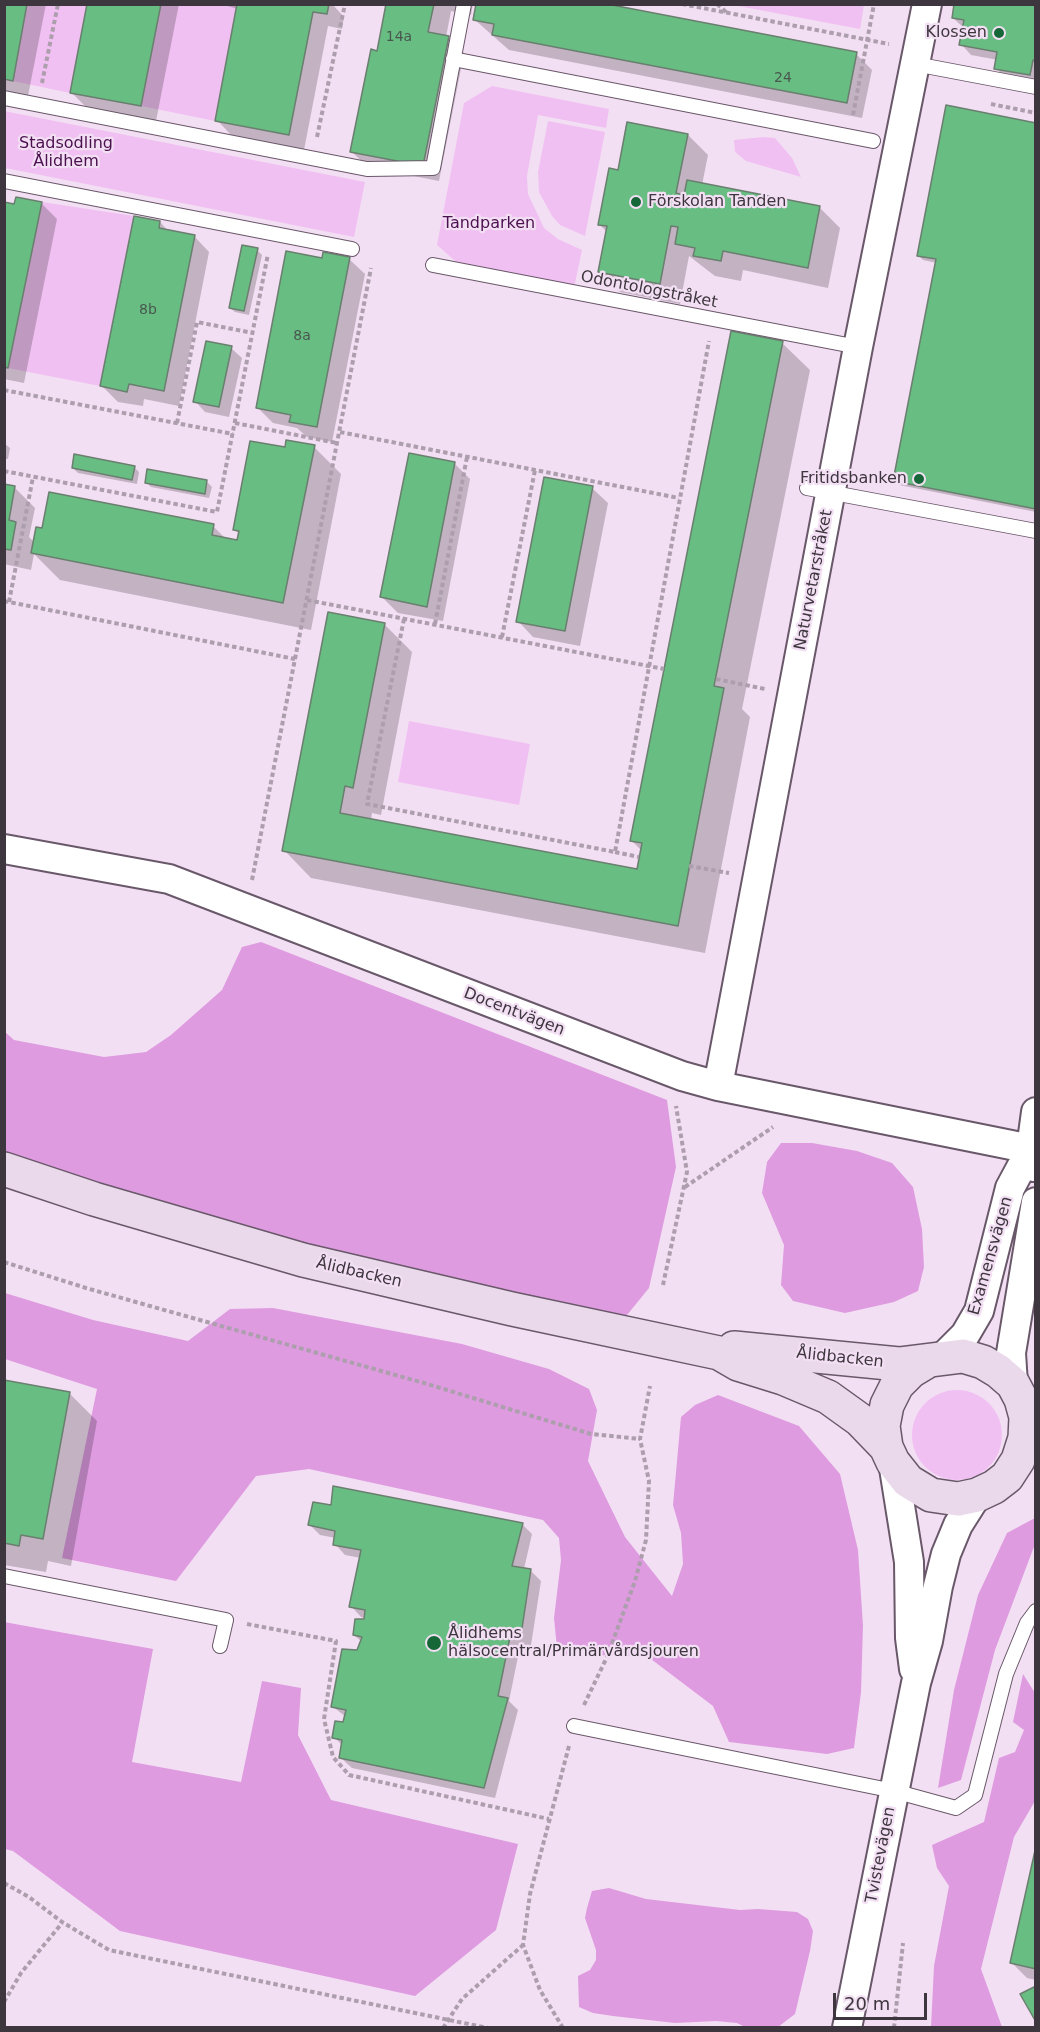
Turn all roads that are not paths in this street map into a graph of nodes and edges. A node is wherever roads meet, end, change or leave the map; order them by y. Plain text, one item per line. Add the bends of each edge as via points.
1 (464, 4) edge
2 (927, 4) edge
3 (453, 59) junction
4 (915, 64) junction
5 (1035, 87) edge
6 (4, 98) edge
7 (873, 141) dead end
8 (4, 181) edge
9 (352, 249) dead end
10 (433, 265) dead end
11 (858, 347) junction
12 (819, 490) junction
13 (1035, 531) edge
14 (4, 849) edge
15 (718, 1086) junction
16 (1035, 1112) edge
17 (1033, 1150) edge
18 (4, 1169) edge
19 (1035, 1189) edge
20 (1035, 1203) edge
21 (719, 1353) junction
22 (934, 1360) junction
23 (1023, 1397) edge
24 (890, 1455) junction
25 (1035, 1475) edge
26 (986, 1491) junction
27 (4, 1576) edge
28 (1035, 1611) edge
29 (220, 1646) dead end
30 (916, 1683) junction
31 (574, 1726) road end
32 (894, 1791) junction
33 (847, 2028) edge

1 - 3 lane
2 - 4 street, Naturvetarstråket
3 - 6 lane via 434,168 367,169
3 - 7 lane
4 - 5 lane
4 - 11 street, Naturvetarstråket
8 - 9 lane
10 - 11 lane, Odontologstråket
11 - 12 street, Naturvetarstråket
12 - 13 lane
12 - 15 street, Naturvetarstråket
14 - 15 street, Docentvägen via 169,879 671,1072
15 - 17 street, Docentvägen
16 - 17 street, Examensvägen
17 - 19 street, Examensvägen
17 - 22 street, Examensvägen via 1010,1188 979,1311 965,1335
18 - 21 main road, Ålidbacken via 303,1260
20 - 23 street, Examensvägen via 1011,1353
21 - 22 main road, Ålidbacken via 737,1347 899,1364
21 - 24 main road, Ålidbacken via 738,1364 828,1397 860,1420
22 - 23 main road, Ålidbacken via 963,1356 983,1362
22 - 24 main road, Ålidbacken via 911,1371 897,1385 887,1405 884,1426
23 - 26 main road via 1025,1438 1018,1460 1006,1477
24 - 26 main road, Ålidbacken via 908,1481 931,1495 958,1499
24 - 30 street, Tvistevägen via 909,1562 910,1638
25 - 26 main road, Ålidbacken
26 - 30 street, Tvistevägen via 958,1526 946,1554
27 - 29 lane via 226,1620
28 - 32 lane via 1006,1674 975,1795 956,1808
30 - 32 street, Tvistevägen
31 - 32 lane
32 - 33 street, Tvistevägen

